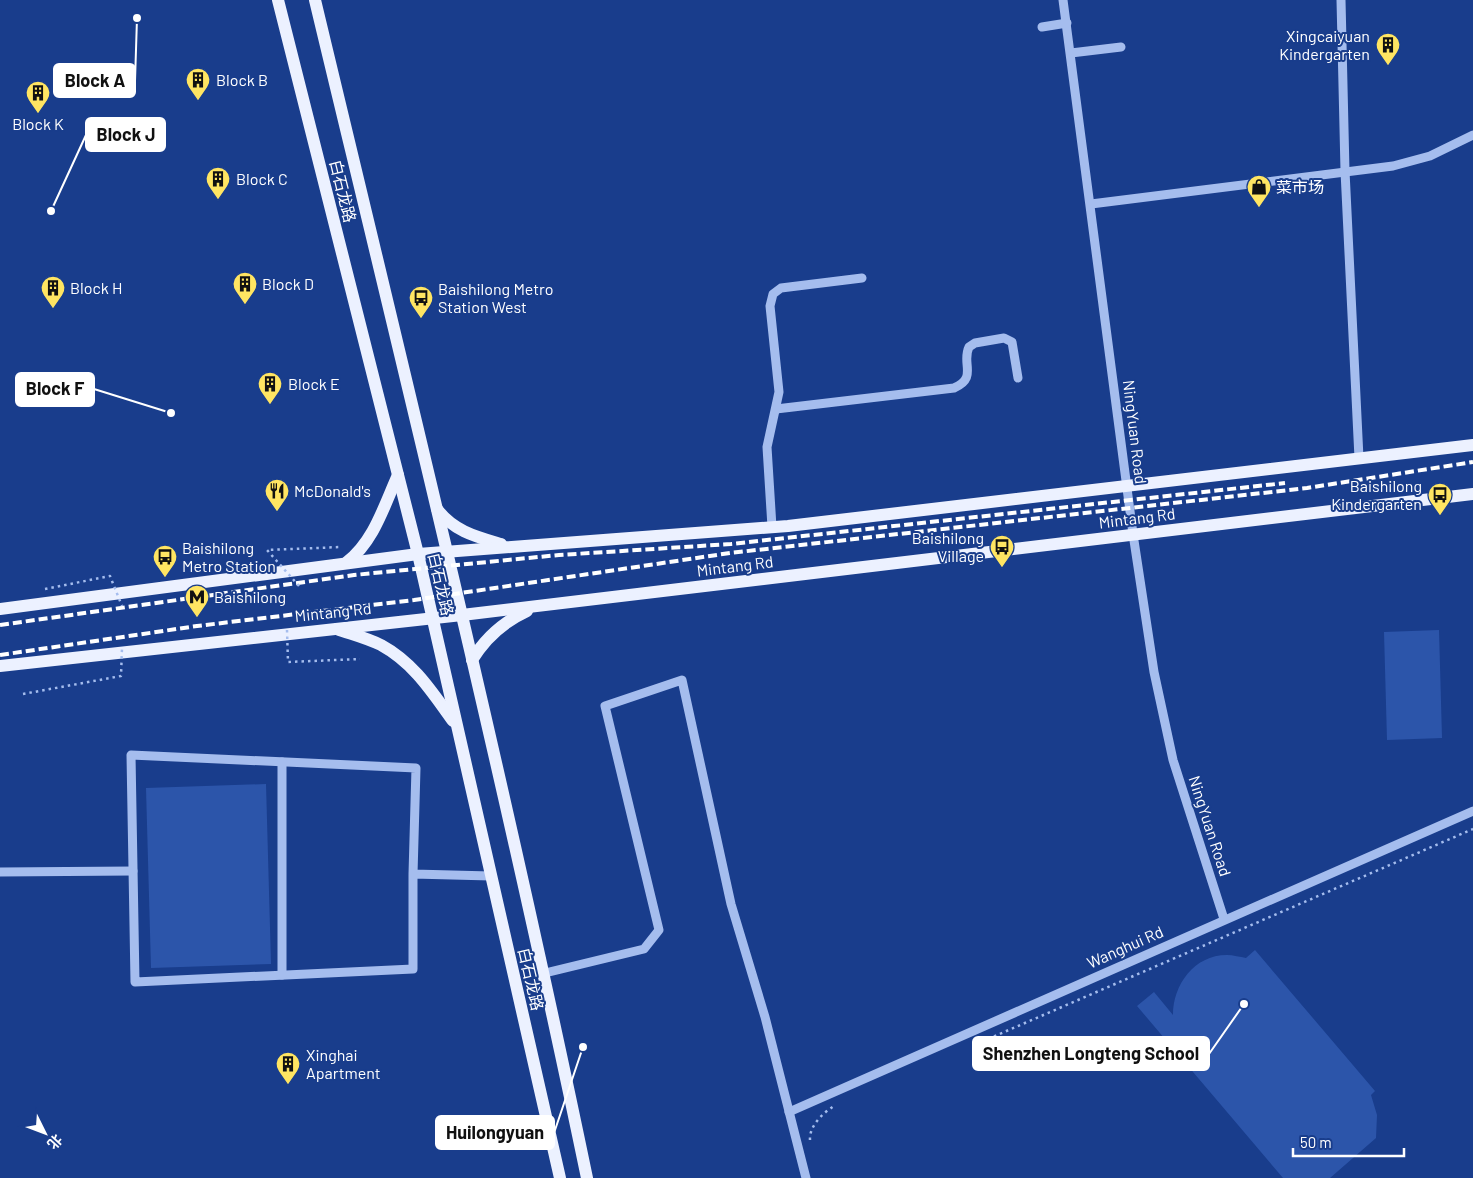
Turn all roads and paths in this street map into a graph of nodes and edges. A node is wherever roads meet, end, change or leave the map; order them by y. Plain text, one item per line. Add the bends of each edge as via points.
1 (278, 0) edge
2 (315, 0) edge
3 (1063, 0) edge
4 (1341, 0) edge
5 (1067, 23) junction
6 (1042, 27) dead end
7 (1121, 47) dead end
8 (1071, 53) junction
9 (1473, 135) edge
10 (1345, 171) junction
11 (1091, 204) junction
12 (862, 278) dead end
13 (1018, 378) dead end
14 (776, 409) junction
15 (1473, 445) edge
16 (1359, 458) junction
17 (398, 475) junction
18 (1127, 486) junction
19 (1473, 494) edge
20 (437, 509) junction
21 (772, 527) junction
22 (1133, 534) junction
23 (341, 547) dead end
24 (509, 547) junction
25 (447, 551) junction
26 (418, 554) junction
27 (346, 563) junction
28 (298, 586) dead end
29 (45, 589) dead end
30 (122, 606) dead end
31 (538, 606) junction
32 (0, 609) edge
33 (462, 615) junction
34 (432, 617) junction
35 (335, 628) junction
36 (287, 630) dead end
37 (122, 648) dead end
38 (360, 659) dead end
39 (472, 660) junction
40 (0, 666) edge
41 (23, 694) dead end
42 (457, 727) junction
43 (282, 762) junction
44 (1473, 811) edge
45 (1473, 829) edge
46 (133, 871) junction
47 (0, 872) edge
48 (413, 874) junction
49 (491, 876) junction
50 (1224, 919) junction
51 (545, 973) junction
52 (282, 975) junction
53 (984, 1041) dead end
54 (840, 1103) dead end
55 (789, 1112) junction
56 (810, 1144) dead end
57 (560, 1178) edge
58 (587, 1178) edge
59 (806, 1178) edge

1 - 17 main road, 白石龙路
2 - 20 main road, 白石龙路
3 - 5 street, NingYuan Road
4 - 10 street
5 - 6 street
5 - 8 street, NingYuan Road
7 - 8 street
8 - 11 street, NingYuan Road
9 - 10 street via 1412,162
10 - 11 street
10 - 16 street
11 - 18 street, NingYuan Road
12 - 14 street via 781,288 773,294 770,306 779,392
13 - 14 street via 1012,342 1004,338 969,347 967,376 954,388
14 - 21 street via 767,447
15 - 16 main road, Mintang Rd
16 - 18 main road, Mintang Rd
17 - 26 main road, 白石龙路
17 - 27 main road via 376,526 361,551
18 - 21 main road, Mintang Rd
18 - 22 street, NingYuan Road
19 - 22 main road, Mintang Rd
20 - 24 main road via 443,517 473,536
20 - 25 main road, 白石龙路
21 - 24 main road, Mintang Rd
22 - 31 main road, Mintang Rd
22 - 50 street, NingYuan Road via 1163,718 1173,760
23 - 28 path, bridge via 267,550
24 - 25 main road, Mintang Rd
25 - 26 main road, Mintang Rd
25 - 33 main road, 白石龙路
26 - 27 main road, Mintang Rd
26 - 34 main road, 白石龙路
27 - 32 main road, Mintang Rd
29 - 30 path, bridge via 110,576
31 - 33 main road, Mintang Rd
31 - 39 main road via 514,616 494,631
33 - 34 main road, Mintang Rd
33 - 39 main road, 白石龙路
34 - 35 main road, Mintang Rd
34 - 42 main road, 白石龙路
35 - 40 main road, Mintang Rd
35 - 42 main road via 380,645 402,658 423,678
36 - 38 path, bridge via 288,662
37 - 41 path, bridge via 121,676
39 - 51 main road, 白石龙路
42 - 49 main road, 白石龙路
43 - 46 street via 132,755
43 - 48 street via 416,768
43 - 52 street
44 - 50 street, Wanghui Rd
45 - 53 path
46 - 47 street
46 - 52 street via 134,982
48 - 49 street
48 - 52 street via 413,969
49 - 57 main road, 白石龙路
50 - 55 street, Wanghui Rd
51 - 55 street via 644,949 659,930 605,706 682,680 731,904
51 - 58 main road, 白石龙路
54 - 56 path via 816,1122 809,1134
55 - 59 street

